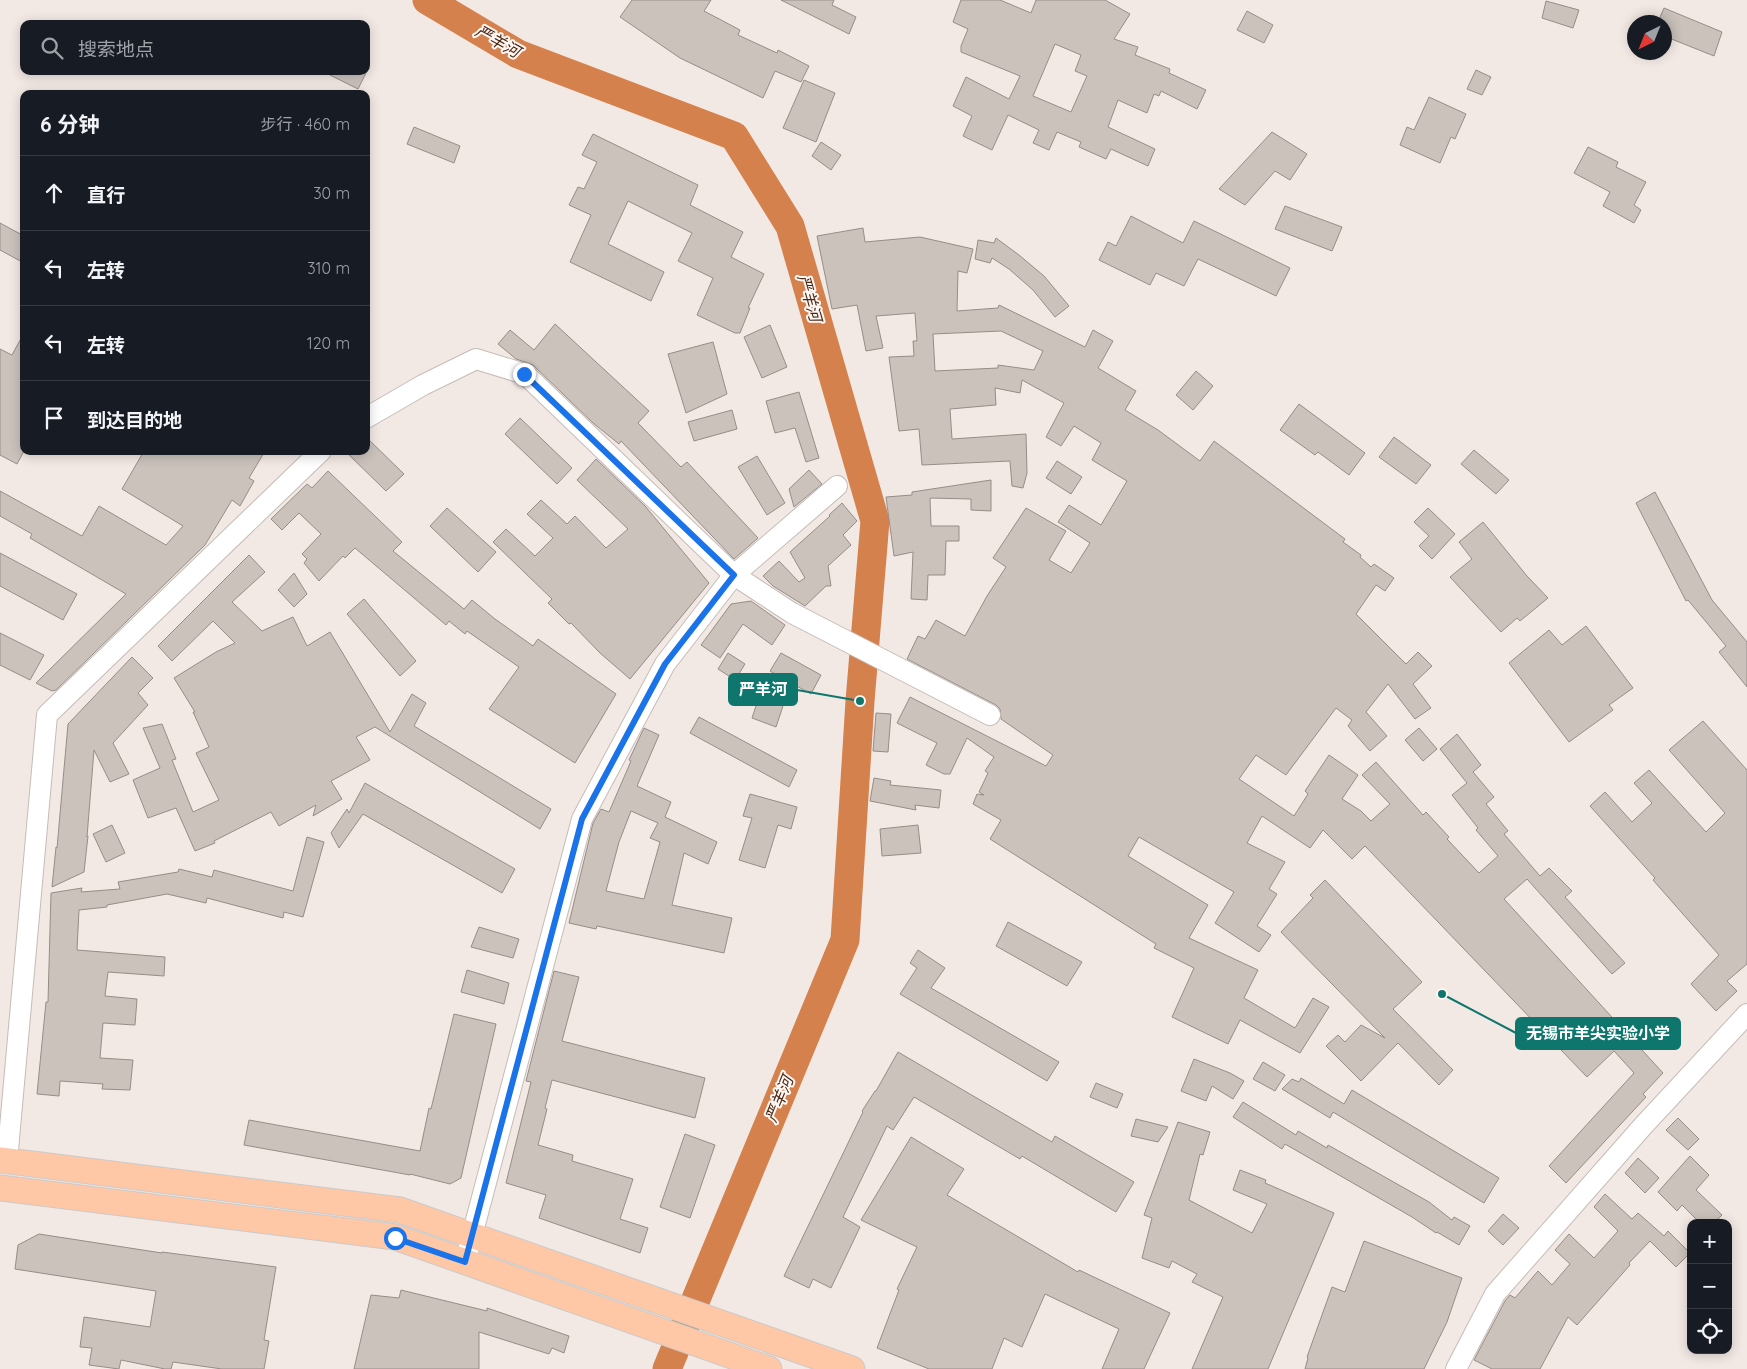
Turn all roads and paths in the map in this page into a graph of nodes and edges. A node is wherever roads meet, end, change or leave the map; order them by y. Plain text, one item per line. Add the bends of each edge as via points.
1 (370, 416) edge
2 (317, 455) edge
3 (837, 486) dead end
4 (734, 575) junction
5 (990, 715) dead end
6 (1747, 1014) edge
7 (3, 1160) edge
8 (0, 1193) edge
9 (471, 1235) junction
10 (465, 1262) junction
11 (769, 1369) edge
12 (852, 1369) edge
13 (1456, 1369) edge

1 - 4 street via 476,359 524,374
2 - 7 street via 47,715
3 - 4 street
4 - 5 street via 792,613
4 - 9 street via 665,664 582,819
6 - 13 street via 1495,1294
7 - 8 main road
7 - 9 main road via 400,1210
8 - 10 main road via 395,1238
9 - 10 street
9 - 12 main road
10 - 11 main road

